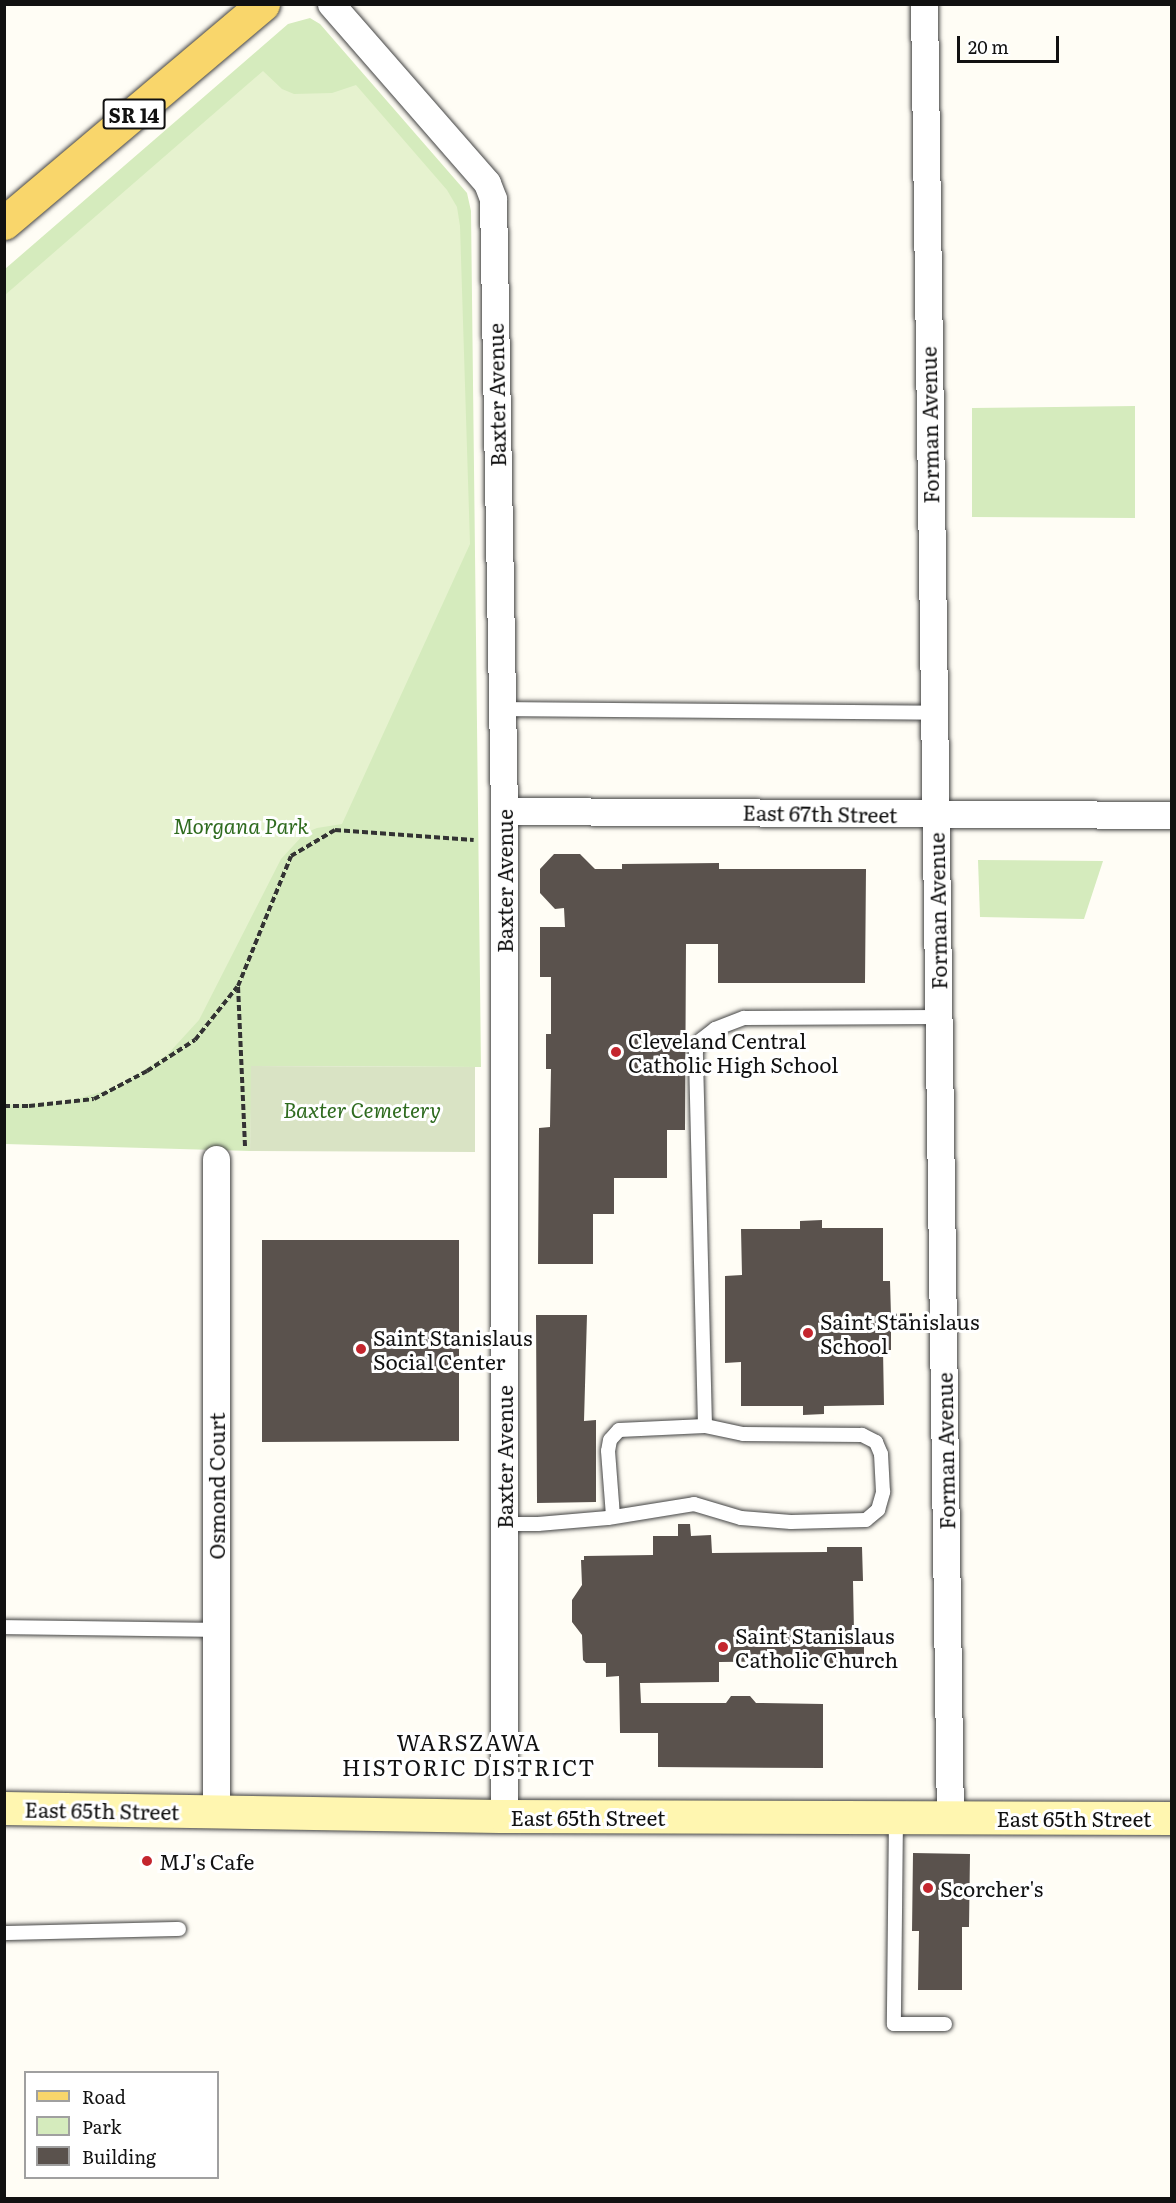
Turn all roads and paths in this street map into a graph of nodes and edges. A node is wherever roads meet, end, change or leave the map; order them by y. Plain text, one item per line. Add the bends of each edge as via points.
1 (263, 4) edge
2 (331, 4) edge
3 (924, 4) edge
4 (4, 223) edge
5 (502, 709) junction
6 (933, 713) junction
7 (504, 811) junction
8 (935, 814) junction
9 (1172, 815) edge
10 (477, 840) dead end
11 (238, 986) junction
12 (939, 1017) junction
13 (4, 1106) edge
14 (245, 1149) dead end
15 (216, 1159) dead end
16 (912, 1315) dead end
17 (891, 1316) dead end
18 (705, 1426) junction
19 (613, 1516) junction
20 (504, 1524) junction
21 (4, 1627) edge
22 (216, 1630) junction
23 (4, 1808) edge
24 (216, 1812) junction
25 (504, 1816) junction
26 (896, 1817) junction
27 (950, 1818) junction
28 (1172, 1818) edge
29 (179, 1929) dead end
30 (4, 1933) edge
31 (945, 2024) dead end

1 - 4 main road, SR 14
2 - 5 street, Baxter Avenue via 487,183 492,199
3 - 6 street, Forman Avenue
5 - 6 lane
5 - 7 street, Baxter Avenue
6 - 8 street, Forman Avenue
7 - 8 street, East 67th Street
7 - 20 street, Baxter Avenue
8 - 9 street, East 67th Street
8 - 12 street, Forman Avenue
10 - 11 path via 335,830 291,856
11 - 13 path via 195,1040 147,1071 94,1098
11 - 14 path
12 - 18 lane via 744,1018 715,1029 701,1040 696,1051
12 - 27 street, Forman Avenue
15 - 22 street, Osmond Court
16 - 17 path
18 - 19 lane via 619,1430 610,1440 608,1451
18 - 19 lane via 743,1434 862,1435 876,1442 881,1454 883,1492 878,1510 866,1520 791,1522 741,1518 694,1504
19 - 20 lane
20 - 25 street, Baxter Avenue
21 - 22 lane
22 - 24 street, Osmond Court
23 - 24 street, East 65th Street
24 - 25 street, East 65th Street
25 - 26 street, East 65th Street
26 - 27 street, East 65th Street
26 - 31 lane via 894,2024
27 - 28 street, East 65th Street
29 - 30 lane

